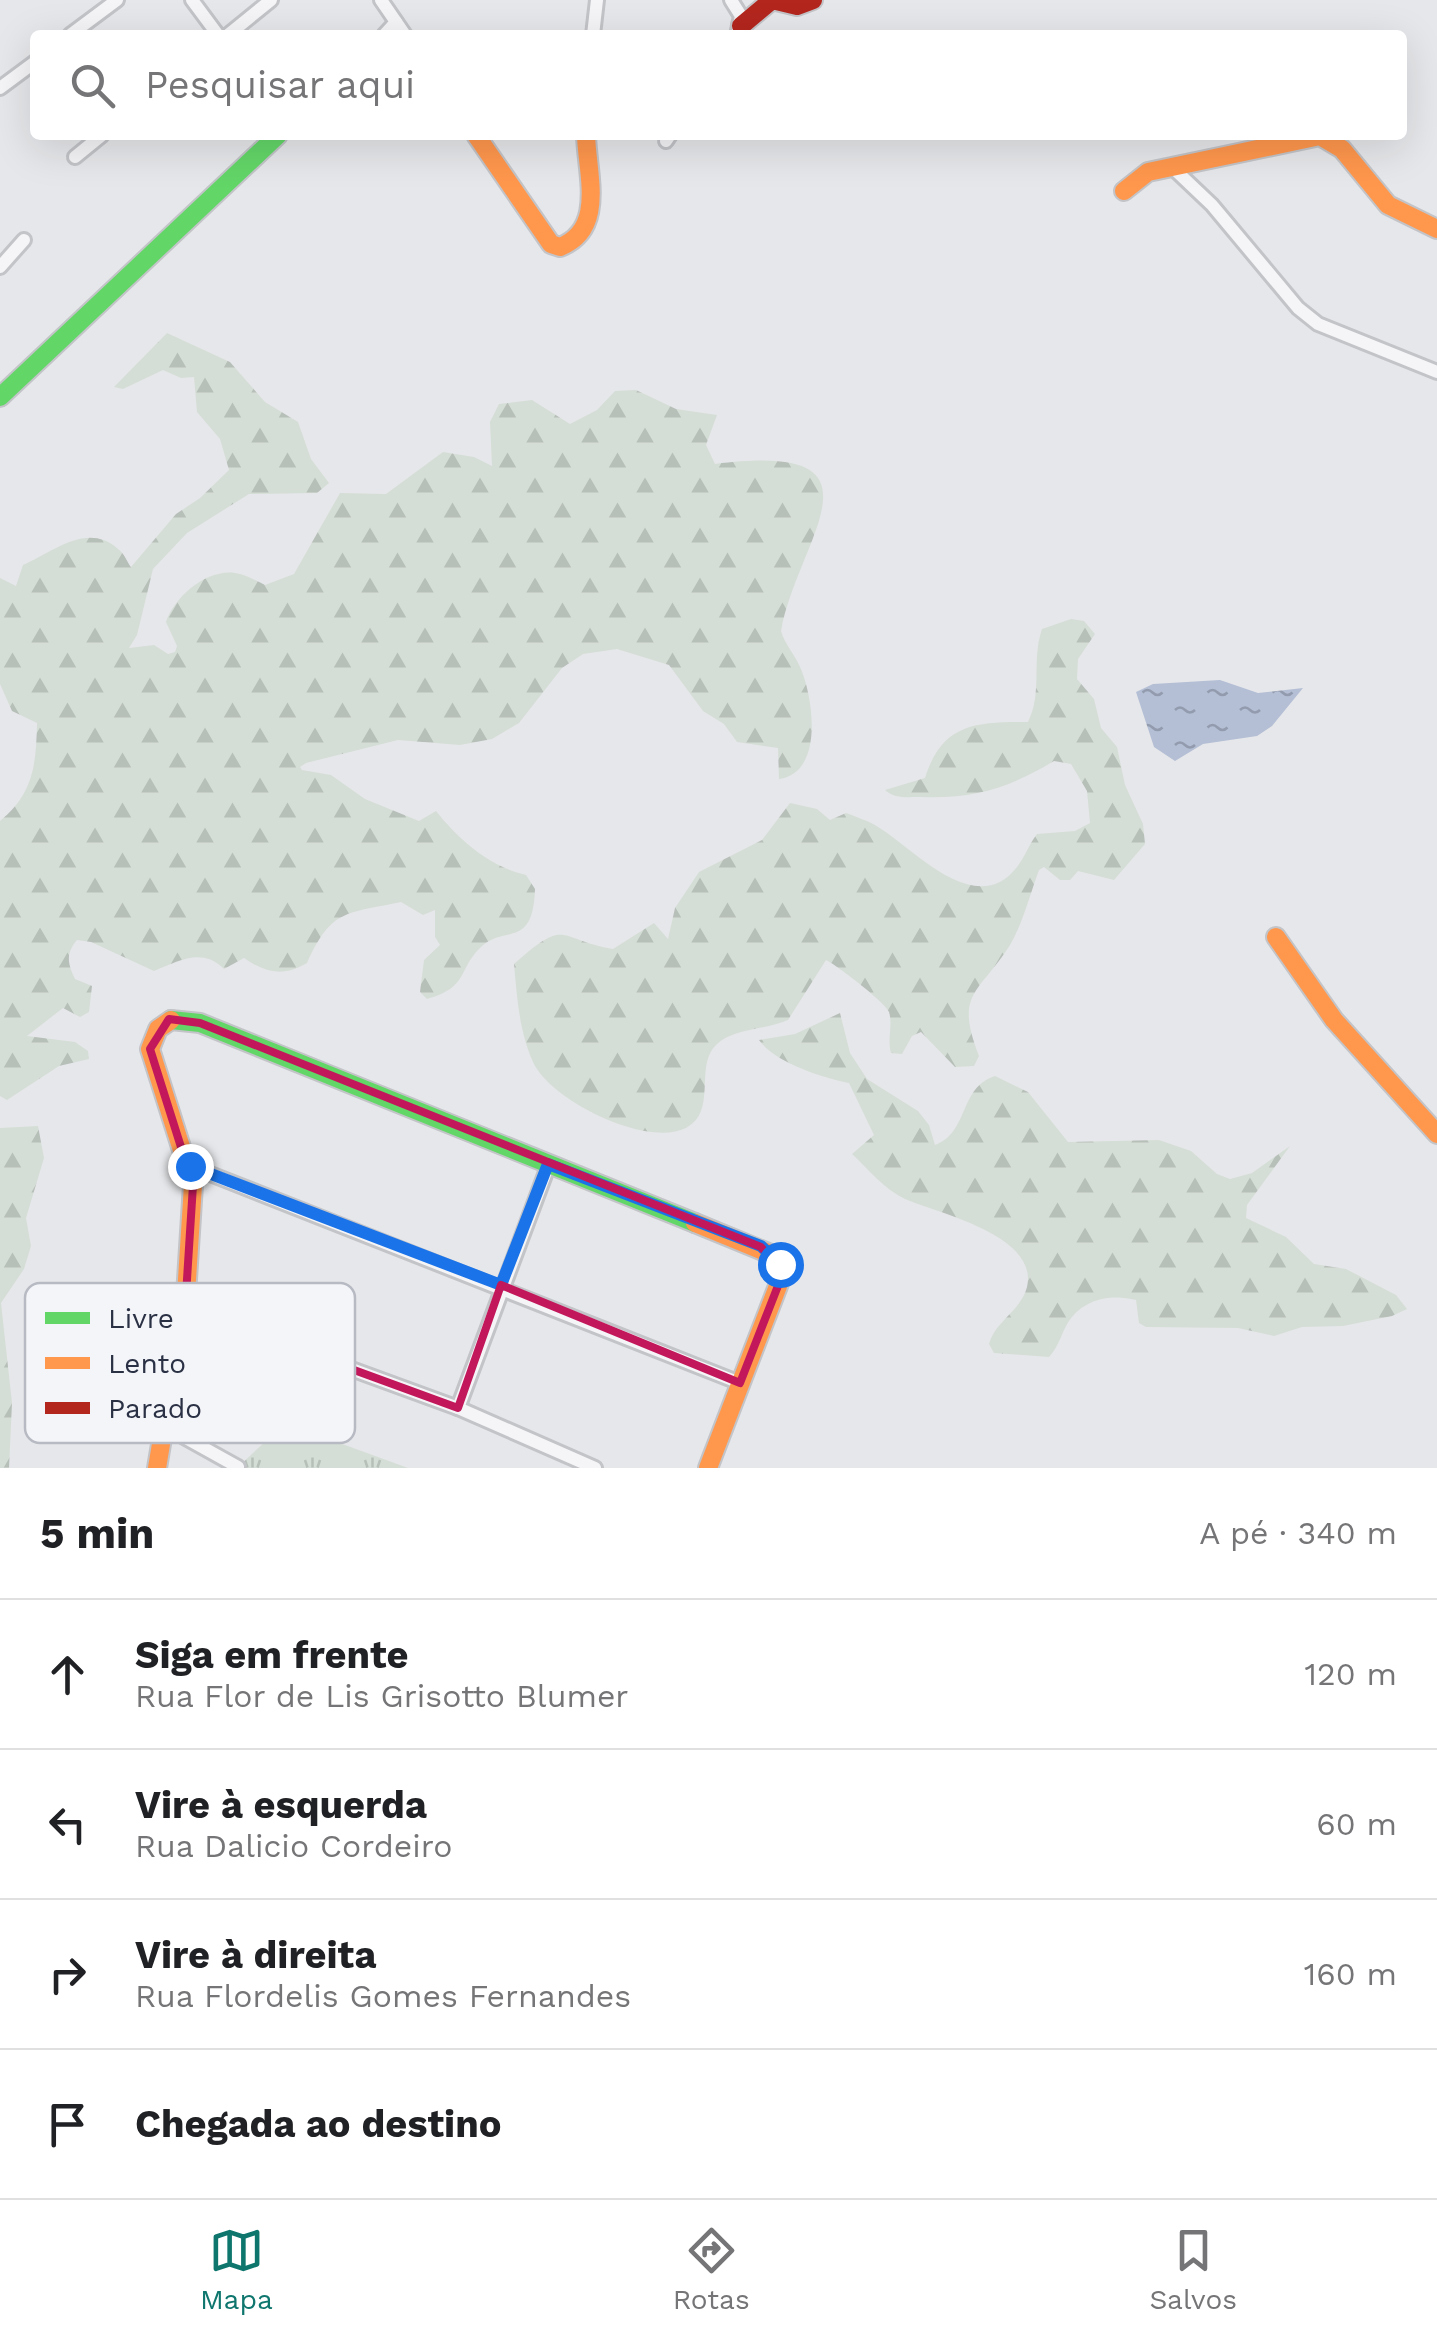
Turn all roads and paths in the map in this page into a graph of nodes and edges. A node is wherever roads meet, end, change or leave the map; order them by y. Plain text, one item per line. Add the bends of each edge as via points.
1 (117, 0) edge
2 (192, 0) edge
3 (271, 0) edge
4 (381, 0) edge
5 (597, 0) edge
6 (731, 0) edge
7 (813, 0) edge
8 (396, 22) junction
9 (77, 30) edge
10 (214, 30) edge
11 (234, 30) edge
12 (389, 30) edge
13 (402, 30) edge
14 (594, 30) edge
15 (739, 30) edge
16 (30, 66) edge
17 (0, 88) edge
18 (96, 140) edge
19 (273, 140) edge
20 (479, 140) edge
21 (586, 140) edge
22 (1302, 140) edge
23 (1327, 140) edge
24 (75, 157) dead end
25 (1172, 168) junction
26 (1124, 190) dead end
27 (1437, 229) edge
28 (24, 240) dead end
29 (0, 267) edge
30 (1437, 372) edge
31 (0, 397) edge
32 (1276, 936) dead end
33 (1437, 1134) edge
34 (548, 1164) junction
35 (190, 1166) junction
36 (187, 1283) edge
37 (501, 1285) junction
38 (355, 1370) edge
39 (740, 1383) junction
40 (458, 1408) junction
41 (162, 1443) edge
42 (194, 1443) edge
43 (238, 1467) edge
44 (156, 1468) edge
45 (595, 1468) edge
46 (708, 1468) edge

1 - 9 street
2 - 10 street
3 - 11 street
4 - 8 street
5 - 14 street
6 - 15 street
7 - 15 street via 798,6 772,0
8 - 12 street
8 - 13 street
16 - 17 street
18 - 24 street
19 - 31 street
20 - 21 street via 551,244 560,247 581,235 592,213
22 - 25 street
23 - 27 street via 1388,205
25 - 26 street via 1148,172
25 - 30 street via 1318,324
28 - 29 street
32 - 33 street via 1334,1020
34 - 35 street via 174,1018 150,1042 151,1058
34 - 37 street
34 - 39 street via 773,1255 782,1274
35 - 36 street
35 - 37 street
37 - 39 street
37 - 40 street
38 - 40 street
39 - 46 street
40 - 45 street
41 - 44 street
42 - 43 street

